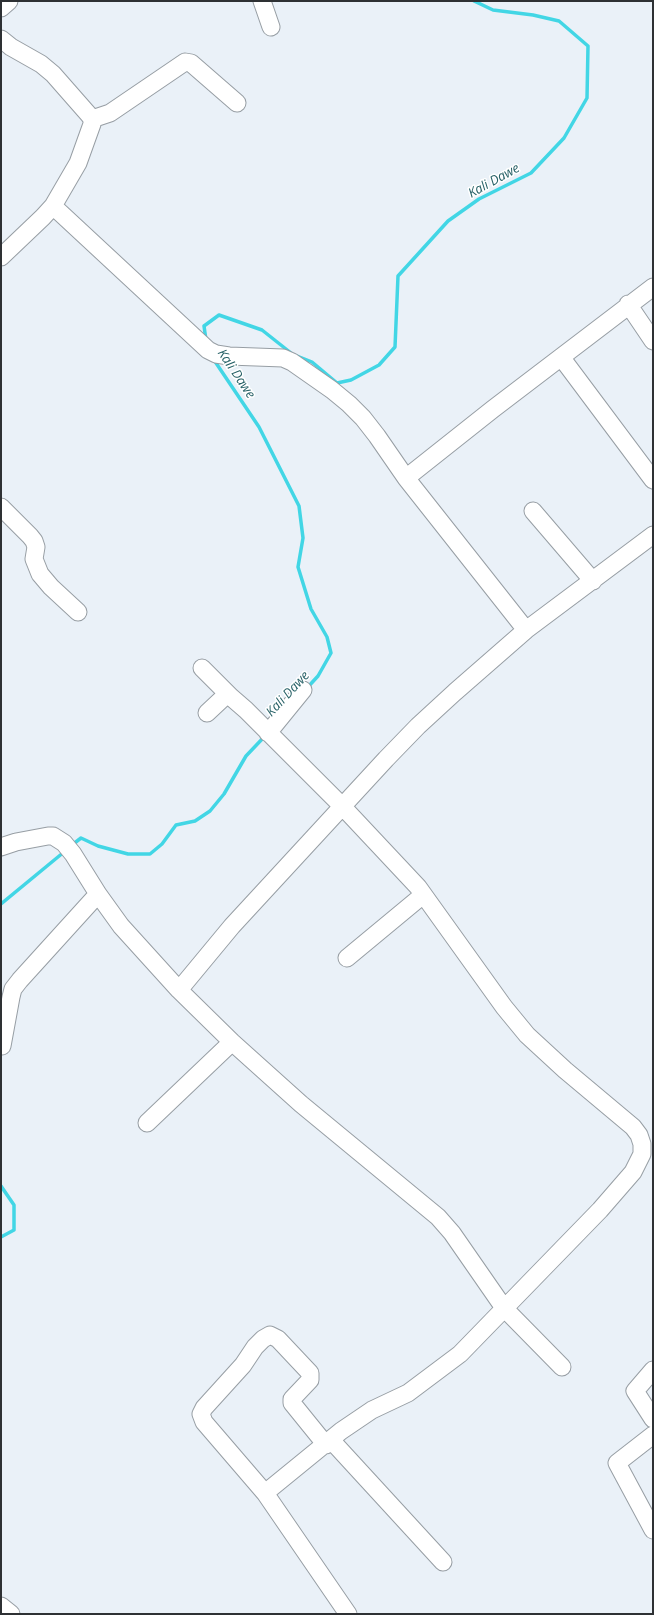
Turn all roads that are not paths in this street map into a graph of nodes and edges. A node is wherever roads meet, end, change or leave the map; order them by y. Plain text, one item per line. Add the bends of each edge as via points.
1 (9, 1) edge
2 (262, 1) edge
3 (1, 8) edge
4 (271, 27) dead end
5 (1, 39) edge
6 (237, 103) dead end
7 (92, 120) junction
8 (53, 206) junction
9 (1, 257) edge
10 (653, 286) edge
11 (628, 304) junction
12 (653, 341) edge
13 (561, 357) junction
14 (406, 478) junction
15 (653, 480) edge
16 (1, 508) edge
17 (533, 511) dead end
18 (653, 535) edge
19 (592, 581) junction
20 (78, 612) dead end
21 (526, 630) junction
22 (202, 668) dead end
23 (303, 690) dead end
24 (231, 697) junction
25 (207, 713) dead end
26 (268, 733) junction
27 (342, 806) junction
28 (1, 847) edge
29 (98, 894) junction
30 (423, 895) junction
31 (347, 958) dead end
32 (179, 990) junction
33 (232, 1042) junction
34 (2, 1046) dead end
35 (147, 1123) dead end
36 (504, 1308) junction
37 (562, 1368) dead end
38 (653, 1370) edge
39 (653, 1419) edge
40 (653, 1435) edge
41 (328, 1443) junction
42 (265, 1493) junction
43 (653, 1530) edge
44 (443, 1562) dead end
45 (1, 1606) edge
46 (11, 1614) edge
47 (348, 1614) edge

1 - 3 street
2 - 4 street
5 - 7 street via 53,74
6 - 7 street via 191,63 185,62 110,113
7 - 8 street via 78,163
8 - 9 street
8 - 14 street via 200,344 216,354 282,358 292,362 332,390 363,418
10 - 11 street
11 - 12 street
11 - 13 street
13 - 14 street
13 - 15 street
14 - 21 street
16 - 20 street via 24,530 36,547 34,560 40,574
17 - 19 street
18 - 19 street
19 - 21 street
21 - 27 street via 418,726
22 - 24 street
23 - 26 street
24 - 25 street via 223,698
24 - 26 street
26 - 27 street
27 - 30 street
27 - 32 street via 232,926
28 - 29 street via 53,836 68,848
29 - 32 street via 121,926
29 - 34 street via 13,989
30 - 31 street
30 - 36 street via 520,1027 541,1050 633,1127 642,1144 642,1154 633,1172 600,1210
32 - 33 street
33 - 35 street
33 - 36 street via 301,1104 438,1217
36 - 37 street
36 - 41 street via 460,1354 441,1369 408,1393 372,1410
38 - 39 street via 635,1391
40 - 43 street via 617,1463
41 - 42 street
41 - 42 street via 292,1403 292,1399 310,1380 310,1373 278,1339 267,1336 255,1347 201,1414 204,1422
41 - 44 street
42 - 47 street
45 - 46 street

